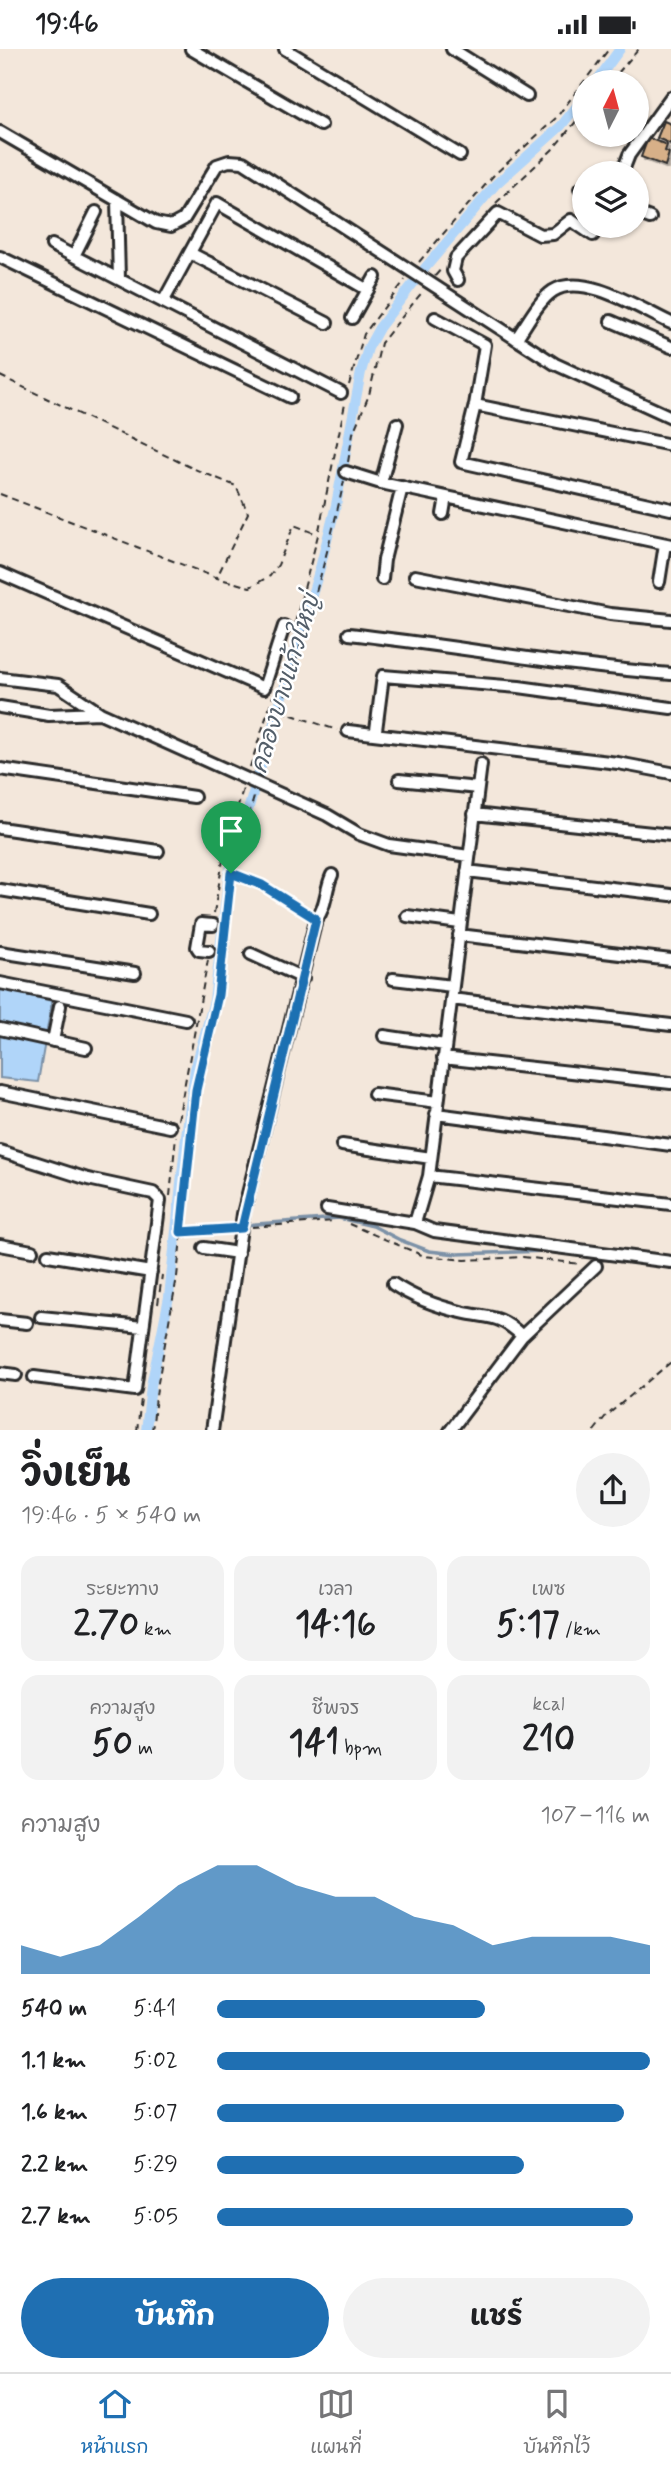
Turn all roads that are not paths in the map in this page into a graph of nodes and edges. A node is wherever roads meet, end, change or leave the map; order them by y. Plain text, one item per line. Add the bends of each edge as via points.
1 (191, 49) edge
2 (285, 49) edge
3 (452, 49) edge
4 (527, 96) dead end
5 (671, 97) edge
6 (321, 125) dead end
7 (0, 131) edge
8 (460, 155) dead end
9 (627, 161) edge
10 (117, 200) junction
11 (96, 212) dead end
12 (572, 221) edge
13 (52, 245) dead end
14 (190, 253) junction
15 (74, 256) junction
16 (0, 257) edge
17 (375, 277) dead end
18 (119, 279) junction
19 (458, 280) dead end
20 (368, 290) junction
21 (163, 302) junction
22 (352, 318) dead end
23 (435, 318) dead end
24 (611, 321) dead end
25 (327, 323) dead end
26 (671, 323) edge
27 (516, 339) junction
28 (671, 347) edge
29 (341, 393) dead end
30 (290, 397) dead end
31 (475, 405) junction
32 (671, 417) edge
33 (397, 424) dead end
34 (671, 445) edge
35 (346, 472) road end
36 (381, 483) junction
37 (402, 487) junction
38 (446, 496) junction
39 (671, 509) edge
40 (443, 514) dead end
41 (668, 544) edge
42 (0, 573) edge
43 (415, 576) dead end
44 (382, 579) dead end
45 (659, 582) dead end
46 (671, 620) edge
47 (289, 626) road end
48 (349, 634) dead end
49 (671, 674) edge
50 (0, 678) edge
51 (0, 707) edge
52 (671, 708) edge
53 (100, 713) junction
54 (376, 730) dead end
55 (348, 731) road end
56 (481, 764) dead end
57 (0, 769) edge
58 (671, 773) edge
59 (398, 780) dead end
60 (478, 788) junction
61 (194, 797) dead end
62 (474, 814) junction
63 (0, 828) edge
64 (671, 835) edge
65 (158, 851) dead end
66 (469, 856) junction
67 (467, 871) junction
68 (332, 875) dead end
69 (0, 890) edge
70 (671, 895) edge
71 (149, 914) dead end
72 (407, 916) dead end
73 (213, 925) road end
74 (460, 929) junction
75 (209, 951) road end
76 (0, 952) edge
77 (251, 954) dead end
78 (671, 960) edge
79 (135, 973) dead end
80 (303, 978) junction
81 (393, 979) dead end
82 (0, 983) edge
83 (452, 986) junction
84 (451, 999) junction
85 (60, 1006) dead end
86 (186, 1020) dead end
87 (671, 1025) edge
88 (0, 1029) edge
89 (384, 1036) dead end
90 (53, 1041) junction
91 (445, 1045) junction
92 (86, 1048) dead end
93 (443, 1058) junction
94 (671, 1083) edge
95 (0, 1092) edge
96 (374, 1094) dead end
97 (437, 1108) junction
98 (170, 1127) dead end
99 (342, 1145) dead end
100 (671, 1145) edge
101 (0, 1151) edge
102 (431, 1158) junction
103 (429, 1175) junction
104 (671, 1204) edge
105 (327, 1209) dead end
106 (415, 1223) junction
107 (0, 1245) edge
108 (204, 1248) dead end
109 (32, 1251) dead end
110 (238, 1252) junction
111 (48, 1255) dead end
112 (671, 1262) edge
113 (596, 1266) road end
114 (157, 1271) junction
115 (393, 1284) dead end
116 (41, 1317) dead end
117 (0, 1320) edge
118 (27, 1323) dead end
119 (143, 1327) junction
120 (522, 1336) junction
121 (0, 1373) edge
122 (16, 1375) dead end
123 (34, 1377) dead end
124 (212, 1430) edge
125 (450, 1430) edge

1 - 6 street
2 - 8 street
3 - 4 street
5 - 9 street
7 - 10 street
10 - 18 street
10 - 27 street via 156,223 171,226 184,219 217,165 243,162
11 - 15 street
12 - 19 street via 553,234 540,235 498,213 456,258 453,271
13 - 15 street
14 - 20 street via 217,203
14 - 21 street
14 - 25 street
15 - 18 street
16 - 30 street
17 - 20 street
18 - 21 street
20 - 22 street
21 - 29 street
23 - 31 street via 485,345
24 - 28 street
26 - 27 street via 580,284 553,291
27 - 32 street via 555,365
31 - 34 street
31 - 39 street via 461,462
33 - 36 street
35 - 36 street
36 - 37 street
37 - 38 street
37 - 44 street
38 - 40 street
38 - 41 street
41 - 45 street
42 - 47 street via 264,688
43 - 46 street via 610,614
48 - 49 street
50 - 53 street via 58,685
51 - 53 street via 49,715
52 - 54 street via 519,687 383,676
53 - 66 street via 327,815 359,834 389,845
55 - 58 street
56 - 60 street
57 - 61 street
59 - 60 street
60 - 62 street
62 - 64 street
62 - 66 street
63 - 65 street
66 - 67 street
67 - 70 street
67 - 74 street
68 - 80 street
69 - 71 street
72 - 74 street
73 - 75 street via 201,924 197,947
74 - 78 street
74 - 83 street
76 - 79 street
77 - 80 street
80 - 110 street via 243,1214
81 - 83 street
82 - 86 street
83 - 84 street
84 - 87 street
84 - 91 street
85 - 90 street
88 - 90 street
89 - 91 street
90 - 92 street
91 - 93 street
93 - 94 street
93 - 97 street
95 - 98 street
96 - 97 street
97 - 100 street
97 - 102 street
99 - 102 street
101 - 114 street via 88,1179 153,1193 160,1200
102 - 103 street
103 - 104 street
103 - 106 street
105 - 106 street
106 - 112 street via 434,1231
107 - 109 street
108 - 110 street
110 - 124 street
111 - 114 street
113 - 120 street
114 - 119 street
115 - 120 street via 428,1302 500,1319
116 - 119 street
117 - 118 street
119 - 123 street via 135,1390
120 - 125 street
121 - 122 street

